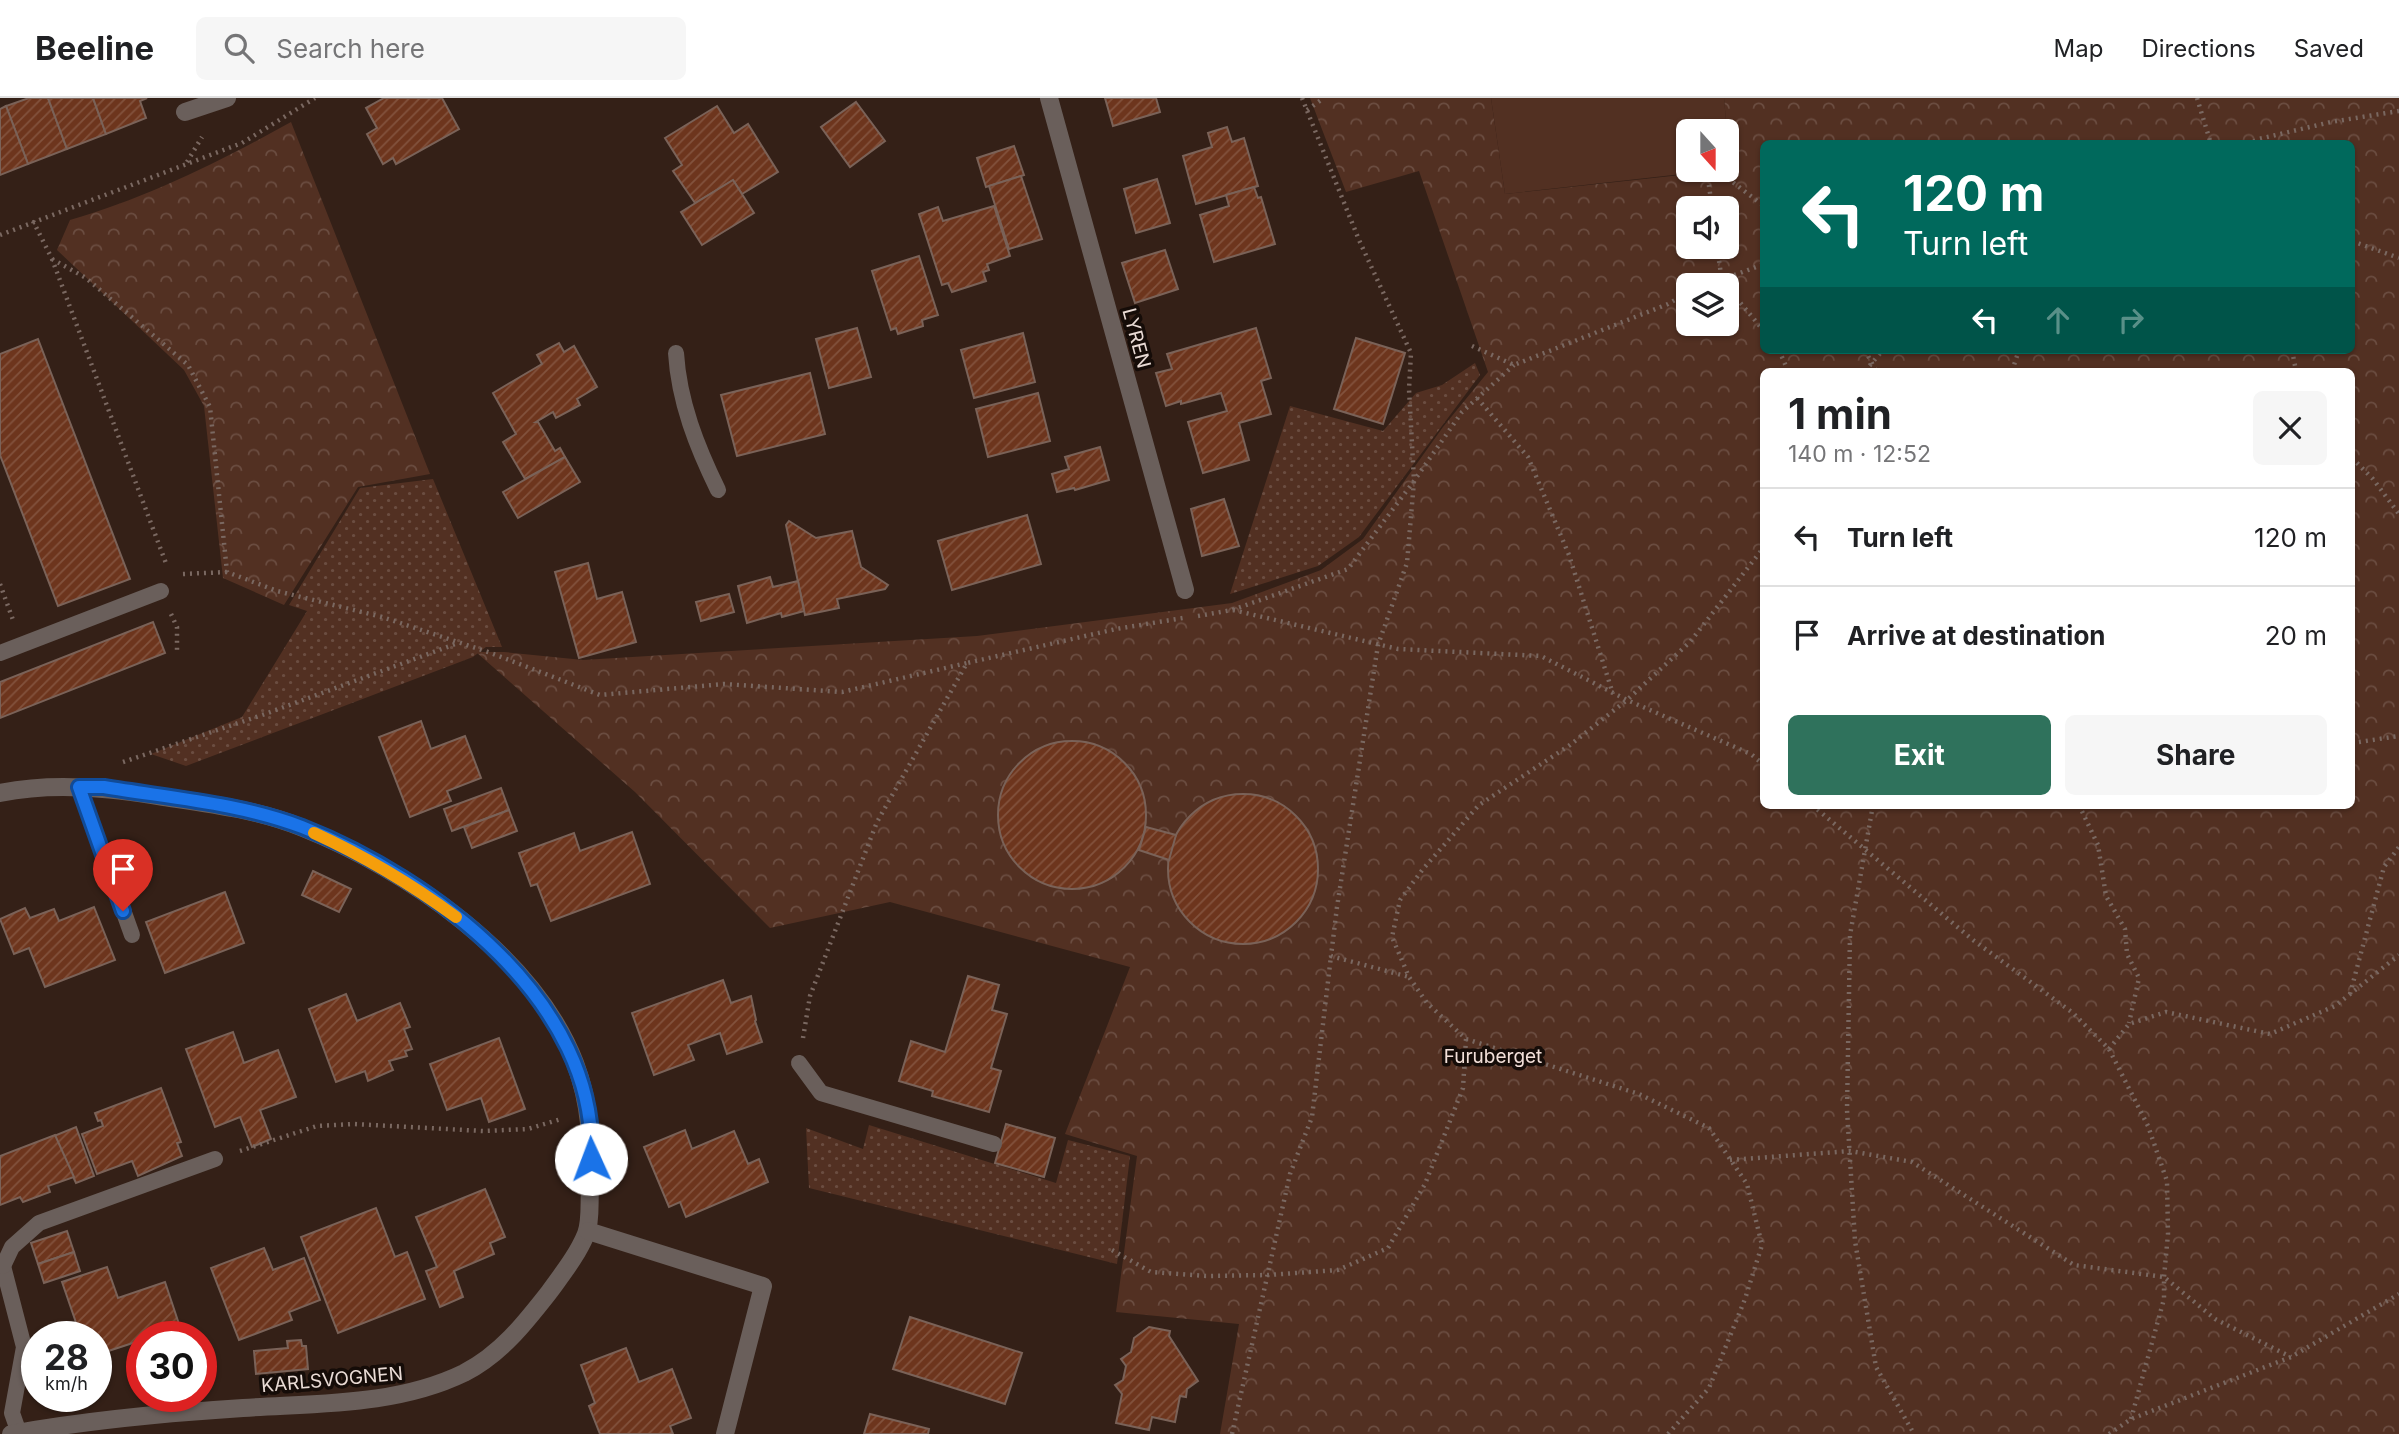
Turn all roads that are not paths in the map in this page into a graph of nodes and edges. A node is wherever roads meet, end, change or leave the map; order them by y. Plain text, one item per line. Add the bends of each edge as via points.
1 (227, 98) edge
2 (1049, 98) edge
3 (184, 112) dead end
4 (676, 353) dead end
5 (718, 490) dead end
6 (1185, 590) dead end
7 (161, 591) dead end
8 (0, 653) edge
9 (79, 787) junction
10 (0, 793) edge
11 (132, 935) dead end
12 (799, 1063) road end
13 (994, 1144) dead end
14 (215, 1159) road end
15 (588, 1231) junction
16 (2, 1265) edge
17 (15, 1433) edge
18 (725, 1434) edge

1 - 3 street
2 - 6 street, LYREN
4 - 5 lane via 687,416
7 - 8 lane
9 - 10 street, KARLSVOGNEN via 29,787
9 - 11 lane
9 - 15 street, KARLSVOGNEN via 104,787 257,813 301,827 418,889 490,946 539,1000 575,1063 589,1110 592,1144
12 - 13 lane via 821,1093
14 - 16 lane via 38,1223 12,1247
15 - 17 street, KARLSVOGNEN via 518,1332 492,1355 436,1385 357,1400 123,1418
15 - 18 street via 763,1286
16 - 17 lane via 24,1347 12,1413

